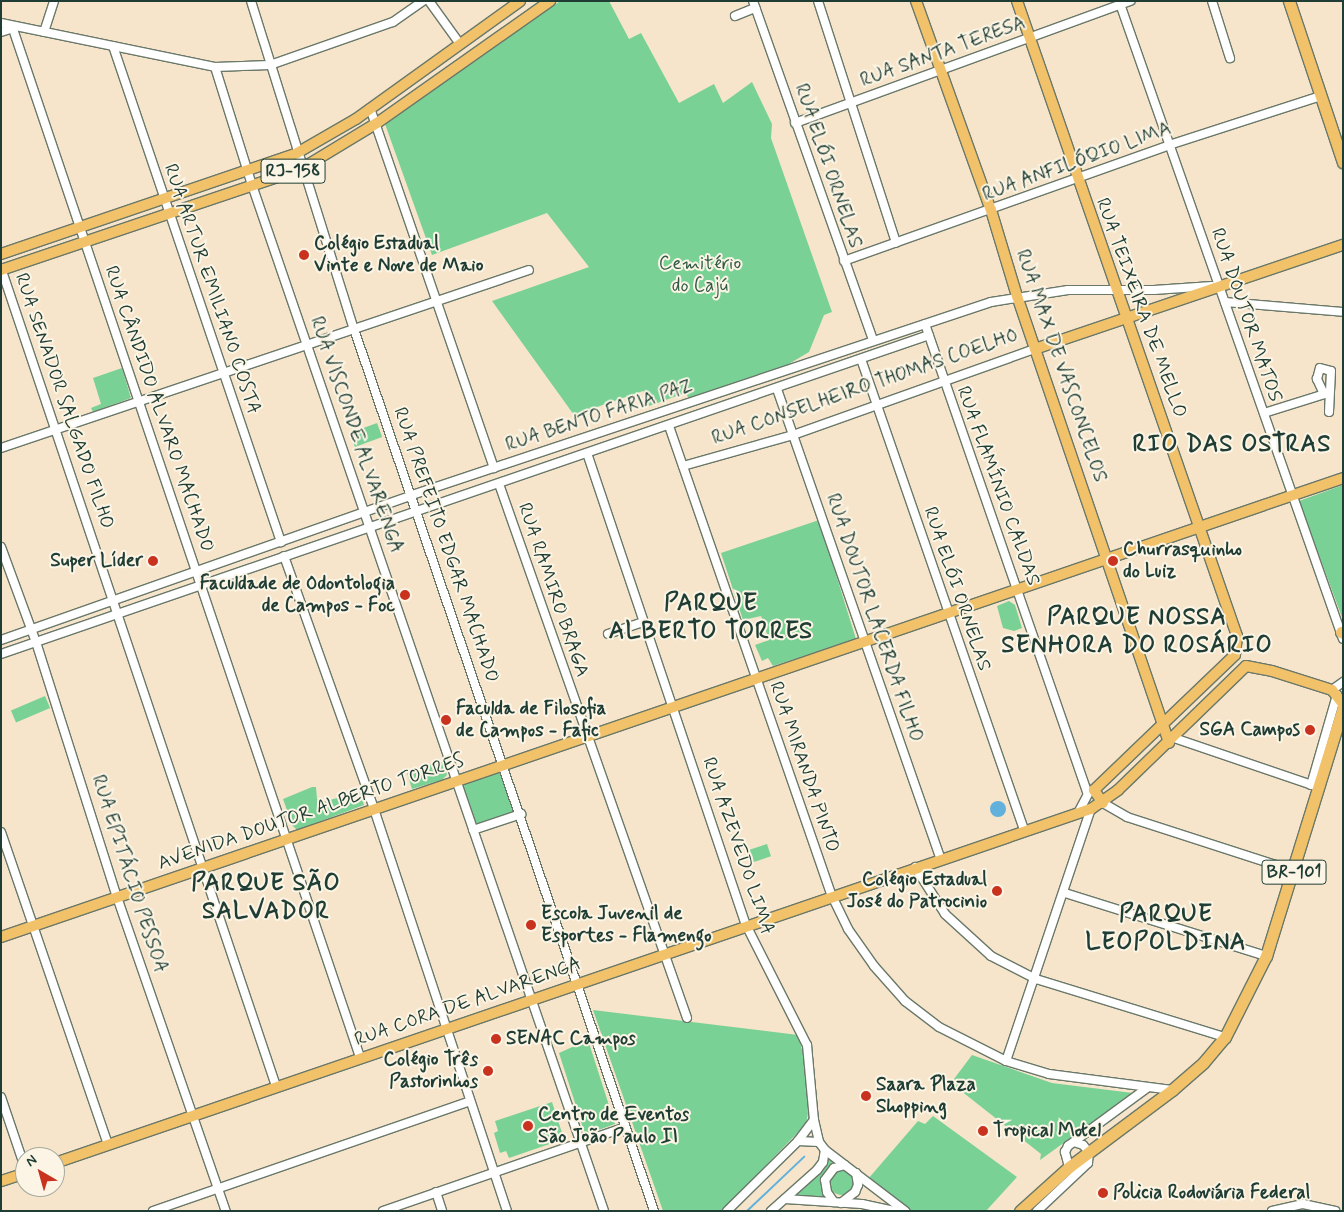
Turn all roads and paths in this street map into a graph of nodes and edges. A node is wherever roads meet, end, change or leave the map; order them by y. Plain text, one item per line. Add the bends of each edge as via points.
1 (54, 1) edge
2 (250, 1) edge
3 (423, 1) edge
4 (429, 1) edge
5 (520, 1) edge
6 (537, 1) edge
7 (550, 1) edge
8 (818, 1) edge
9 (916, 1) edge
10 (1016, 1) edge
11 (1130, 1) edge
12 (1212, 1) edge
13 (1289, 1) edge
14 (1120, 3) edge
15 (754, 5) edge
16 (505, 11) junction
17 (528, 15) junction
18 (735, 16) dead end
19 (1, 23) edge
20 (12, 27) junction
21 (1, 32) edge
22 (44, 32) junction
23 (495, 38) junction
24 (1030, 39) junction
25 (460, 44) junction
26 (114, 46) junction
27 (1230, 58) dead end
28 (270, 65) junction
29 (215, 67) junction
30 (940, 72) junction
31 (1321, 96) junction
32 (849, 103) junction
33 (370, 108) junction
34 (377, 123) junction
35 (795, 123) junction
36 (1169, 145) junction
37 (297, 152) junction
38 (1343, 162) edge
39 (301, 169) junction
40 (248, 170) junction
41 (1077, 180) junction
42 (252, 185) junction
43 (165, 200) junction
44 (991, 210) junction
45 (169, 212) junction
46 (81, 228) junction
47 (85, 241) junction
48 (896, 243) junction
49 (1343, 246) edge
50 (1, 254) edge
51 (844, 261) junction
52 (1, 269) edge
53 (529, 270) dead end
54 (1220, 287) junction
55 (1117, 290) junction
56 (1017, 296) junction
57 (437, 301) junction
58 (1225, 302) junction
59 (1343, 312) edge
60 (1127, 317) junction
61 (925, 324) junction
62 (354, 329) junction
63 (929, 335) junction
64 (874, 340) junction
65 (309, 345) junction
66 (1034, 349) junction
67 (861, 359) junction
68 (223, 373) junction
69 (943, 380) junction
70 (777, 389) junction
71 (140, 400) junction
72 (877, 405) junction
73 (1329, 412) dead end
74 (1264, 413) junction
75 (668, 426) junction
76 (56, 428) junction
77 (793, 435) junction
78 (1, 448) edge
79 (587, 453) junction
80 (683, 466) junction
81 (494, 468) junction
82 (1343, 478) edge
83 (499, 484) junction
84 (1293, 495) junction
85 (412, 496) junction
86 (417, 510) junction
87 (366, 512) junction
88 (371, 526) junction
89 (1199, 526) junction
90 (281, 542) junction
91 (1, 547) edge
92 (284, 556) junction
93 (1108, 557) junction
94 (197, 572) junction
95 (202, 586) junction
96 (1017, 587) junction
97 (115, 601) junction
98 (948, 611) junction
99 (118, 614) junction
100 (643, 622) junction
101 (32, 629) junction
102 (608, 634) dead end
103 (1342, 635) edge
104 (1, 640) edge
105 (864, 640) junction
106 (36, 642) junction
107 (1, 654) edge
108 (1235, 655) junction
109 (1246, 666) junction
110 (756, 677) junction
111 (1343, 682) edge
112 (1339, 699) edge
113 (672, 706) junction
114 (1165, 725) junction
115 (587, 736) junction
116 (1171, 740) junction
117 (504, 764) junction
118 (456, 781) junction
119 (1314, 786) junction
120 (1091, 792) junction
121 (1103, 804) junction
122 (1091, 808) junction
123 (374, 809) junction
124 (1078, 813) junction
125 (521, 814) junction
126 (1024, 829) junction
127 (473, 830) junction
128 (2, 834) edge
129 (288, 839) junction
130 (940, 858) junction
131 (202, 867) junction
132 (916, 867) junction
133 (1294, 871) junction
134 (1065, 893) junction
135 (832, 896) junction
136 (117, 897) junction
137 (746, 924) junction
138 (34, 926) junction
139 (1, 937) edge
140 (664, 954) junction
141 (1266, 956) junction
142 (1036, 979) junction
143 (576, 984) junction
144 (531, 1000) junction
145 (687, 1018) dead end
146 (445, 1027) junction
147 (1225, 1037) junction
148 (360, 1056) junction
149 (1006, 1061) junction
150 (276, 1086) junction
151 (1147, 1088) junction
152 (1172, 1090) junction
153 (1, 1097) edge
154 (468, 1102) junction
155 (194, 1114) junction
156 (814, 1120) junction
157 (625, 1127) junction
158 (580, 1141) junction
159 (798, 1141) junction
160 (819, 1142) junction
161 (1074, 1142) junction
162 (108, 1145) junction
163 (18, 1147) edge
164 (825, 1150) junction
165 (1089, 1152) junction
166 (65, 1160) edge
167 (844, 1165) junction
168 (1069, 1167) junction
169 (493, 1173) junction
170 (856, 1173) junction
171 (15, 1176) edge
172 (1, 1181) edge
173 (218, 1188) junction
174 (436, 1192) junction
175 (785, 1199) junction
176 (838, 1202) junction
177 (153, 1211) edge
178 (226, 1211) edge
179 (383, 1211) edge
180 (442, 1211) edge
181 (506, 1211) edge
182 (604, 1211) edge
183 (654, 1211) edge
184 (727, 1211) edge
185 (771, 1211) edge
186 (894, 1211) edge
187 (905, 1211) edge
188 (1020, 1211) edge
189 (1036, 1211) edge
190 (1272, 1211) edge
191 (1335, 1211) edge

1 - 22 street
2 - 28 street, RUA PREFEITO EDGAR MACHADO
3 - 28 street via 393,22
4 - 25 street
5 - 16 main road, RJ-158
6 - 17 main road
7 - 17 main road, RJ-158
8 - 32 street
9 - 30 main road, RUA MAX DE VASCONCELOS
10 - 24 main road, RUA TEIXEIRA DE MELLO
11 - 14 street, RUA SANTA TERESA
12 - 27 street
13 - 31 highway
14 - 24 street, RUA SANTA TERESA
14 - 36 street, RUA DOUTOR MATOS
15 - 18 street
15 - 35 street, RUA ELÓI ORNELAS
16 - 23 main road via 492,28
16 - 25 main road, RJ-158
17 - 23 main road, RJ-158
19 - 20 street
20 - 21 street
20 - 22 street
20 - 46 street, RUA CÂNDIDO ALVARO MACHADO
22 - 26 street
23 - 34 main road, RJ-158
24 - 30 street, RUA SANTA TERESA
24 - 41 main road, RUA TEIXEIRA DE MELLO
25 - 33 main road, RJ-158
26 - 29 street
26 - 43 street, RUA ARTUR EMILIANO COSTA
28 - 29 street
28 - 37 street, RUA PREFEITO EDGAR MACHADO
29 - 40 street, RUA VISCONDE ALVARENGA
30 - 32 street, RUA SANTA TERESA
30 - 44 main road, RUA MAX DE VASCONCELOS
31 - 36 street, RUA ANFILÓQIO LIMA
31 - 38 highway
32 - 35 street, RUA SANTA TERESA
32 - 48 street
33 - 34 street
33 - 37 main road, RJ-158
34 - 39 main road, RJ-158
34 - 57 street
35 - 51 street, RUA ELÓI ORNELAS
36 - 41 street, RUA ANFILÓQIO LIMA
36 - 54 street, RUA DOUTOR MATOS
37 - 39 street, RUA PREFEITO EDGAR MACHADO
37 - 40 main road, RJ-158
39 - 42 main road, RJ-158
39 - 62 street, RUA PREFEITO EDGAR MACHADO
40 - 42 street, RUA VISCONDE ALVARENGA
40 - 43 main road, RJ-158
41 - 44 street, RUA ANFILÓQIO LIMA
41 - 55 main road, RUA TEIXEIRA DE MELLO
42 - 45 main road, RJ-158
42 - 65 street, RUA VISCONDE ALVARENGA
43 - 45 street, RUA ARTUR EMILIANO COSTA
43 - 46 main road, RJ-158
44 - 48 street, RUA ANFILÓQIO LIMA
44 - 56 main road, RUA MAX DE VASCONCELOS
45 - 47 main road, RJ-158
45 - 68 street, RUA ARTUR EMILIANO COSTA
46 - 47 street, RUA CÂNDIDO ALVARO MACHADO
46 - 50 main road, RJ-158
47 - 52 main road, RJ-158
47 - 71 street, RUA CÂNDIDO ALVARO MACHADO
48 - 51 street, RUA ANFILÓQIO LIMA
49 - 54 main road, RUA CONSELHEIRO THOMAS COELHO
51 - 64 street, RUA ELÓI ORNELAS
52 - 76 street, RUA SENADOR SALGADO FILHO
53 - 57 street
54 - 55 street, RUA BENTO FARIA PAZ
54 - 58 street, RUA DOUTOR MATOS
54 - 60 main road, RUA CONSELHEIRO THOMAS COELHO
55 - 56 street, RUA BENTO FARIA PAZ via 1068,290
55 - 60 main road, RUA TEIXEIRA DE MELLO
56 - 61 street, RUA BENTO FARIA PAZ
56 - 66 main road, RUA MAX DE VASCONCELOS
57 - 62 street
57 - 81 street
58 - 59 street
58 - 74 street, RUA DOUTOR MATOS
60 - 66 main road, RUA CONSELHEIRO THOMAS COELHO
60 - 89 main road, RUA TEIXEIRA DE MELLO
61 - 63 street, RUA FLAMÍNIO CALDAS
61 - 64 street, RUA BENTO FARIA PAZ
62 - 65 street
62 - 85 street, RUA PREFEITO EDGAR MACHADO
63 - 67 street, RUA BENTO FARIA PAZ
63 - 69 street, RUA FLAMÍNIO CALDAS
64 - 81 street, RUA BENTO FARIA PAZ
65 - 68 street
65 - 87 street, RUA VISCONDE ALVARENGA
66 - 69 street, RUA CONSELHEIRO THOMAS COELHO
66 - 93 main road, RUA MAX DE VASCONCELOS
67 - 70 street, RUA BENTO FARIA PAZ
67 - 72 street, RUA ELÓI ORNELAS
68 - 71 street
68 - 90 street, RUA ARTUR EMILIANO COSTA
69 - 72 street, RUA CONSELHEIRO THOMAS COELHO
69 - 96 street, RUA FLAMÍNIO CALDAS
70 - 75 street, RUA BENTO FARIA PAZ
70 - 77 street, RUA DOUTOR LACERDA FILHO
71 - 76 street
71 - 94 street, RUA CÂNDIDO ALVARO MACHADO
72 - 77 street, RUA CONSELHEIRO THOMAS COELHO
72 - 98 street, RUA ELÓI ORNELAS
73 - 74 street via 1327,393
74 - 84 street, RUA DOUTOR MATOS
75 - 79 street, RUA BENTO FARIA PAZ
75 - 80 street, RUA MIRANDA PINTO
76 - 78 street
76 - 97 street, RUA SENADOR SALGADO FILHO
77 - 80 street, RUA CONSELHEIRO THOMAS COELHO
77 - 105 street, RUA DOUTOR LACERDA FILHO
79 - 83 street, RUA BENTO FARIA PAZ
79 - 100 street, RUA AZEVEDO LIMA
80 - 110 street, RUA MIRANDA PINTO
81 - 85 street, RUA BENTO FARIA PAZ
82 - 84 main road, AVENIDA DOUTOR ALBERTO TORRES
83 - 86 street, RUA BENTO FARIA PAZ
83 - 115 street, RUA RAMIRO BRAGA
84 - 89 main road, AVENIDA DOUTOR ALBERTO TORRES
84 - 103 street, RUA DOUTOR MATOS
85 - 86 street, RUA PREFEITO EDGAR MACHADO
85 - 87 street, RUA BENTO FARIA PAZ
86 - 88 street, RUA BENTO FARIA PAZ
86 - 117 street, RUA PREFEITO EDGAR MACHADO
87 - 88 street, RUA VISCONDE ALVARENGA
87 - 90 street, RUA BENTO FARIA PAZ
88 - 92 street, RUA BENTO FARIA PAZ
88 - 118 street, RUA VISCONDE ALVARENGA
89 - 93 main road, AVENIDA DOUTOR ALBERTO TORRES
89 - 108 main road, RUA TEIXEIRA DE MELLO via 1237,636
90 - 94 street, RUA BENTO FARIA PAZ
91 - 101 street, RUA EPITÁCIO PESSOA
92 - 95 street, RUA BENTO FARIA PAZ
92 - 123 street
93 - 96 main road, AVENIDA DOUTOR ALBERTO TORRES
93 - 114 main road, RUA MAX DE VASCONCELOS
94 - 95 street, RUA CÂNDIDO ALVARO MACHADO
94 - 97 street, RUA BENTO FARIA PAZ
95 - 99 street, RUA BENTO FARIA PAZ
95 - 129 street, RUA CÂNDIDO ALVARO MACHADO
96 - 98 main road, AVENIDA DOUTOR ALBERTO TORRES
96 - 120 street, RUA FLAMÍNIO CALDAS
97 - 99 street, RUA SENADOR SALGADO FILHO
97 - 101 street, RUA BENTO FARIA PAZ
98 - 105 main road, AVENIDA DOUTOR ALBERTO TORRES
98 - 126 street, RUA ELÓI ORNELAS
99 - 106 street, RUA BENTO FARIA PAZ
99 - 131 street, RUA SENADOR SALGADO FILHO
100 - 102 street
100 - 113 street, RUA AZEVEDO LIMA
101 - 104 street, RUA BENTO FARIA PAZ
101 - 106 street, RUA EPITÁCIO PESSOA
105 - 110 main road, AVENIDA DOUTOR ALBERTO TORRES
105 - 130 street, RUA DOUTOR LACERDA FILHO
106 - 107 street, RUA BENTO FARIA PAZ
106 - 136 street, RUA EPITÁCIO PESSOA
108 - 109 main road
108 - 114 main road
109 - 112 main road via 1272,671
109 - 116 main road
110 - 113 main road, AVENIDA DOUTOR ALBERTO TORRES
110 - 135 street, RUA MIRANDA PINTO
111 - 112 street
112 - 119 highway, BR-101
113 - 115 main road, AVENIDA DOUTOR ALBERTO TORRES
113 - 137 street, RUA AZEVEDO LIMA
114 - 116 main road, RUA MAX DE VASCONCELOS
114 - 120 main road
115 - 117 main road, AVENIDA DOUTOR ALBERTO TORRES
115 - 140 street, RUA RAMIRO BRAGA
116 - 119 street
116 - 121 main road
117 - 118 main road, AVENIDA DOUTOR ALBERTO TORRES
117 - 125 street, RUA PREFEITO EDGAR MACHADO
118 - 123 main road, AVENIDA DOUTOR ALBERTO TORRES
118 - 127 street, RUA VISCONDE ALVARENGA
119 - 133 highway, BR-101
120 - 121 main road
120 - 124 street
121 - 122 main road, RUA CORA DE ALVARENGA
121 - 133 street via 1128,817
122 - 124 main road, RUA CORA DE ALVARENGA
122 - 134 street
123 - 129 main road, AVENIDA DOUTOR ALBERTO TORRES
123 - 146 street
124 - 126 main road, RUA CORA DE ALVARENGA
125 - 127 street
125 - 143 street, RUA PREFEITO EDGAR MACHADO
126 - 130 main road, RUA CORA DE ALVARENGA
127 - 144 street, RUA VISCONDE ALVARENGA
128 - 138 street
129 - 131 main road, AVENIDA DOUTOR ALBERTO TORRES
129 - 148 street, RUA CÂNDIDO ALVARO MACHADO
130 - 132 main road, RUA CORA DE ALVARENGA
131 - 136 main road, AVENIDA DOUTOR ALBERTO TORRES
131 - 150 street, RUA SENADOR SALGADO FILHO
132 - 135 main road, RUA CORA DE ALVARENGA
132 - 142 street via 945,914 961,932 991,956
133 - 141 highway, BR-101
134 - 141 street
134 - 142 street
135 - 137 main road, RUA CORA DE ALVARENGA
135 - 149 street, RUA MIRANDA PINTO via 848,929 874,966 905,1001 946,1031
136 - 138 main road, AVENIDA DOUTOR ALBERTO TORRES
136 - 155 street, RUA EPITÁCIO PESSOA
137 - 140 main road, RUA CORA DE ALVARENGA
137 - 156 street, RUA AZEVEDO LIMA via 807,1045
138 - 139 main road, AVENIDA DOUTOR ALBERTO TORRES
138 - 162 street
140 - 143 main road, RUA CORA DE ALVARENGA
140 - 145 street, RUA RAMIRO BRAGA
141 - 147 highway, BR-101
142 - 147 street
142 - 149 street
143 - 144 main road, RUA CORA DE ALVARENGA
143 - 157 street, RUA PREFEITO EDGAR MACHADO
144 - 146 main road, RUA CORA DE ALVARENGA
144 - 158 street, RUA VISCONDE ALVARENGA
146 - 148 main road, RUA CORA DE ALVARENGA
146 - 154 street
147 - 152 highway, BR-101 via 1203,1063
148 - 150 main road, RUA CORA DE ALVARENGA
149 - 151 street, RUA MIRANDA PINTO via 1048,1074
150 - 155 main road, RUA CORA DE ALVARENGA
151 - 152 street, RUA MIRANDA PINTO
151 - 161 street
152 - 165 highway, BR-101
153 - 163 street
154 - 169 street
154 - 173 street
155 - 162 main road, RUA CORA DE ALVARENGA
155 - 173 street, RUA EPITÁCIO PESSOA
156 - 159 street
156 - 160 street, RUA AZEVEDO LIMA
157 - 158 street
157 - 183 street, RUA PREFEITO EDGAR MACHADO
158 - 169 street
158 - 182 street, RUA VISCONDE ALVARENGA
159 - 160 street
159 - 184 street
160 - 164 street, RUA AZEVEDO LIMA
161 - 165 street
161 - 168 street via 1065,1152
162 - 166 main road, RUA CORA DE ALVARENGA
164 - 167 street, RUA AZEVEDO LIMA
164 - 175 street via 823,1162
165 - 168 highway, BR-101
165 - 189 street via 1085,1167
167 - 170 street, RUA AZEVEDO LIMA
167 - 176 street via 834,1168 826,1180 827,1192
168 - 188 highway, BR-101
169 - 174 street
169 - 181 street
170 - 176 street via 858,1185 855,1192
170 - 187 street, RUA AZEVEDO LIMA
171 - 172 main road
173 - 177 street
173 - 178 street, RUA EPITÁCIO PESSOA
174 - 179 street
174 - 180 street
175 - 176 street
175 - 185 street
176 - 186 street
190 - 191 street via 1303,1204

